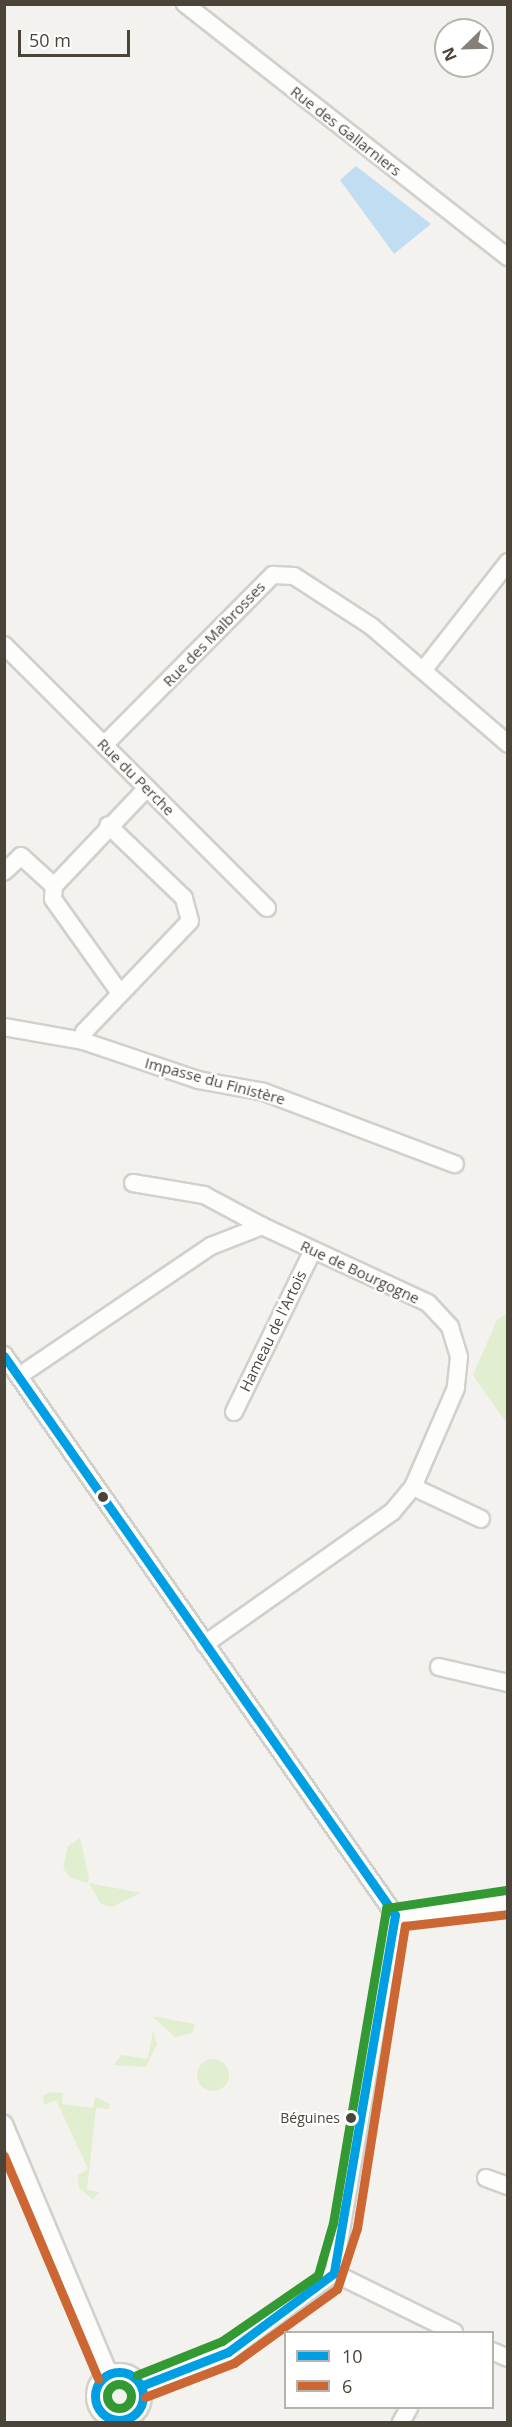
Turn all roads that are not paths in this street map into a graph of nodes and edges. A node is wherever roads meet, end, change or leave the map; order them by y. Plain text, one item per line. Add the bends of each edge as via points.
1 (185, 4) edge
2 (507, 257) edge
3 (507, 562) edge
4 (4, 645) edge
5 (425, 668) junction
6 (507, 744) edge
7 (104, 745) junction
8 (147, 788) junction
9 (108, 825) junction
10 (4, 872) edge
11 (54, 886) junction
12 (267, 908) dead end
13 (120, 993) junction
14 (4, 1027) edge
15 (83, 1041) junction
16 (455, 1164) dead end
17 (133, 1183) dead end
18 (262, 1226) junction
19 (313, 1250) junction
20 (4, 1355) edge
21 (19, 1376) junction
22 (234, 1412) dead end
23 (413, 1487) junction
24 (482, 1519) dead end
25 (206, 1644) junction
26 (439, 1666) dead end
27 (507, 1683) edge
28 (507, 1902) edge
29 (395, 1915) junction
30 (4, 2124) edge
31 (486, 2178) dead end
32 (507, 2186) edge
33 (334, 2273) junction
34 (449, 2331) edge
35 (109, 2374) junction
36 (142, 2392) junction
37 (101, 2419) edge
38 (128, 2421) edge
39 (148, 2422) edge

1 - 2 street, Rue des Gallarniers
3 - 5 street
4 - 7 street, Rue du Perche
5 - 6 street, Rue des Malbrosses
5 - 7 street, Rue des Malbrosses via 294,576 273,575
7 - 8 street, Rue du Perche
8 - 9 street
8 - 12 street, Rue du Perche
9 - 11 street
9 - 13 street via 190,910 190,921
10 - 11 street via 21,856
11 - 13 street via 53,899
13 - 15 street via 84,1032
14 - 15 street, Impasse du Finistère
15 - 16 street, Impasse du Finistère via 198,1080 264,1092
17 - 18 street, Rue de Bourgogne via 204,1195
18 - 19 street, Rue de Bourgogne
18 - 21 street via 211,1246
19 - 22 street, Hameau de l'Artois
19 - 23 street, Rue de Bourgogne via 428,1303 450,1327 459,1357 456,1388
20 - 21 street
21 - 25 street
23 - 24 street
23 - 25 street, Rue de Bourgogne via 392,1512
25 - 29 street
26 - 27 street
28 - 29 street
29 - 33 street
30 - 35 street
31 - 32 street
33 - 34 street
33 - 36 street via 228,2352
35 - 36 street via 128,2373
35 - 37 street via 95,2396
36 - 38 street via 136,2413
36 - 39 street
37 - 38 street

